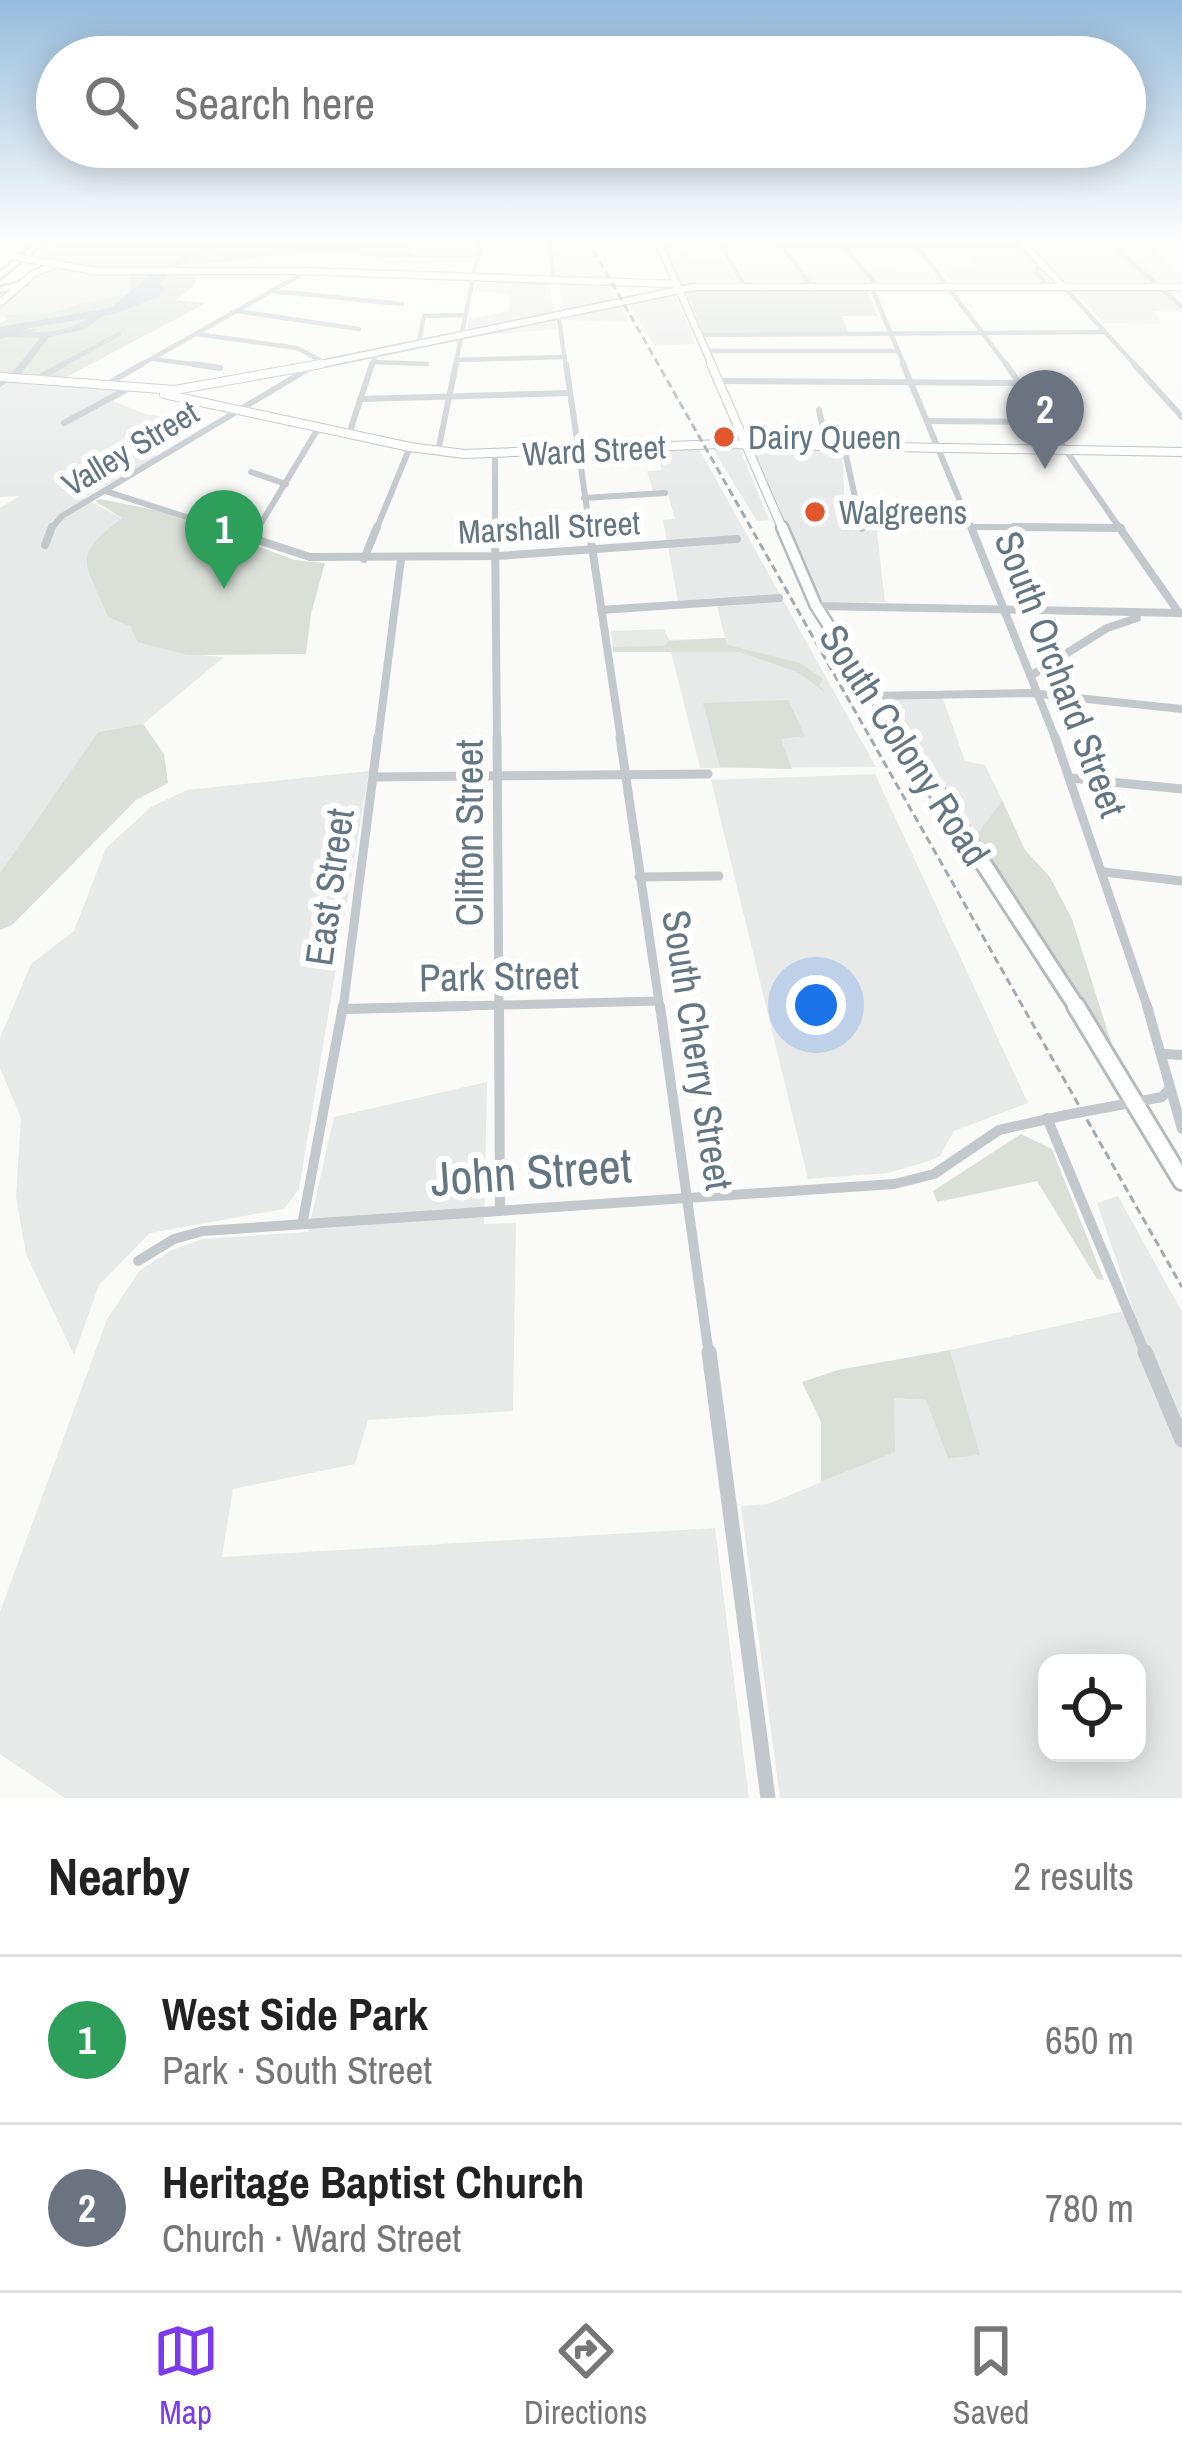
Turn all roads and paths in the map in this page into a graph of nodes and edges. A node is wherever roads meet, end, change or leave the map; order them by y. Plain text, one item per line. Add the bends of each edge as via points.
1 (215, 323) edge
2 (322, 323) edge
3 (423, 323) edge
4 (464, 323) edge
5 (511, 323) edge
6 (559, 323) edge
7 (693, 323) edge
8 (888, 323) edge
9 (977, 323) edge
10 (1096, 323) edge
11 (359, 328) dead end
12 (983, 332) junction
13 (1104, 332) junction
14 (463, 333) junction
15 (119, 334) dead end
16 (196, 334) junction
17 (698, 335) junction
18 (892, 335) junction
19 (419, 342) junction
20 (376, 351) junction
21 (704, 351) junction
22 (897, 351) junction
23 (564, 357) junction
24 (153, 359) junction
25 (456, 360) junction
26 (373, 362) junction
27 (325, 363) junction
28 (427, 364) dead end
29 (313, 366) junction
30 (220, 368) dead end
31 (4, 377) edge
32 (35, 380) junction
33 (717, 381) junction
34 (911, 382) junction
35 (1018, 383) junction
36 (104, 386) junction
37 (129, 388) junction
38 (158, 390) junction
39 (570, 393) junction
40 (450, 396) junction
41 (360, 399) junction
42 (240, 410) junction
43 (819, 410) dead end
44 (1182, 417) edge
45 (928, 421) junction
46 (1046, 422) junction
47 (64, 423) dead end
48 (319, 427) junction
49 (349, 434) junction
50 (745, 444) junction
51 (410, 447) junction
52 (827, 447) junction
53 (844, 447) junction
54 (438, 451) junction
55 (580, 451) junction
56 (939, 451) junction
57 (1182, 452) edge
58 (1068, 453) junction
59 (495, 455) junction
60 (251, 472) dead end
61 (286, 484) junction
62 (105, 491) junction
63 (665, 493) dead end
64 (584, 498) junction
65 (971, 526) junction
66 (1121, 528) junction
67 (862, 529) dead end
68 (254, 536) junction
69 (736, 539) dead end
70 (46, 545) dead end
71 (593, 549) junction
72 (498, 556) junction
73 (364, 559) junction
74 (400, 559) junction
75 (779, 598) dead end
76 (816, 606) junction
77 (1006, 609) junction
78 (601, 610) junction
79 (1180, 614) edge
80 (1148, 615) junction
81 (1032, 675) junction
82 (1040, 694) junction
83 (871, 696) junction
84 (1182, 709) edge
85 (624, 774) junction
86 (708, 774) dead end
87 (499, 776) junction
88 (374, 777) junction
89 (1070, 778) junction
90 (1182, 789) edge
91 (1104, 872) junction
92 (719, 876) dead end
93 (639, 877) junction
94 (1182, 881) edge
95 (657, 1001) junction
96 (499, 1006) junction
97 (343, 1009) junction
98 (1164, 1054) junction
99 (1182, 1054) edge
100 (1169, 1089) junction
101 (1136, 1103) junction
102 (1047, 1118) junction
103 (1182, 1129) edge
104 (1182, 1180) edge
105 (688, 1198) junction
106 (500, 1211) junction
107 (303, 1220) junction
108 (138, 1262) dead end
109 (1182, 1440) edge
110 (767, 1798) edge

1 - 16 street
2 - 11 street
3 - 19 street
4 - 14 street
5 - 14 main road
6 - 23 street, South Cherry Street
7 - 17 main road, South Colony Road
8 - 18 street, South Orchard Street
9 - 12 street
10 - 13 street
12 - 13 street
12 - 18 street
12 - 35 street
13 - 44 street
14 - 19 main road
14 - 25 street
15 - 32 street
16 - 24 street
16 - 27 street via 297,348
17 - 18 street
17 - 21 main road, South Colony Road
18 - 22 street, South Orchard Street
19 - 20 main road
20 - 26 street
20 - 27 main road
21 - 22 street
21 - 33 main road, South Colony Road
22 - 34 street, South Orchard Street
23 - 25 street
23 - 39 street, South Cherry Street
24 - 30 street
24 - 36 street
25 - 40 street
26 - 28 street
26 - 41 street
27 - 29 main road
29 - 38 main road
29 - 42 street, Valley Street
31 - 32 main road
32 - 36 main road
33 - 34 street
33 - 50 main road, South Colony Road
34 - 35 street
34 - 45 street, South Orchard Street
35 - 46 street
36 - 37 main road
37 - 38 main road
37 - 47 street
38 - 42 main road, Ward Street
39 - 40 street
39 - 55 street, South Cherry Street
40 - 41 street
40 - 54 street
41 - 49 street
42 - 48 main road, Ward Street
42 - 62 street, Valley Street
43 - 52 street
45 - 46 street
45 - 56 street, South Orchard Street
46 - 58 street
48 - 49 main road, Ward Street
48 - 61 street
49 - 51 main road, Ward Street
50 - 52 main road, Ward Street
50 - 55 main road, Ward Street
50 - 76 main road, South Colony Road
51 - 54 main road, Ward Street
51 - 73 street
52 - 53 main road, Ward Street
53 - 56 main road, Ward Street
53 - 67 street
54 - 59 main road, Ward Street
55 - 59 main road, Ward Street
55 - 64 street, South Cherry Street
56 - 58 main road, Ward Street
56 - 65 street, South Orchard Street
57 - 58 main road, Ward Street
58 - 66 street
59 - 72 street, Clifton Street
60 - 61 street
61 - 68 street
62 - 68 street, Marshall Street
62 - 70 street, Valley Street via 62,516
63 - 64 street
64 - 71 street, South Cherry Street
65 - 66 street
65 - 77 street, South Orchard Street
66 - 79 street
68 - 73 street, Marshall Street via 310,557
69 - 71 street, Marshall Street
71 - 72 street, Marshall Street
71 - 78 street, South Cherry Street
72 - 74 street, Marshall Street
72 - 87 street, Clifton Street
73 - 74 street, Marshall Street
74 - 88 street, East Street
75 - 78 street
76 - 77 street
76 - 83 main road, South Colony Road
77 - 80 street
77 - 81 street, South Orchard Street
78 - 85 street, South Cherry Street
79 - 80 street
80 - 81 street via 1107,628
81 - 82 street, South Orchard Street
82 - 83 street
82 - 84 street
82 - 89 street, South Orchard Street
83 - 101 main road, South Colony Road
85 - 86 street
85 - 87 street
85 - 93 street, South Cherry Street
87 - 88 street
87 - 96 street, Clifton Street
88 - 97 street, East Street
89 - 90 street
89 - 91 street, South Orchard Street
91 - 94 street
91 - 98 street, South Orchard Street
92 - 93 street
93 - 95 street, South Cherry Street
95 - 96 street, Park Street
95 - 105 street, South Cherry Street
96 - 97 street, Park Street
96 - 106 street, Clifton Street
97 - 107 street, East Street
98 - 99 street
98 - 100 street, South Orchard Street
100 - 101 street
100 - 103 street, South Orchard Street
101 - 102 street, John Street, bridge
101 - 104 main road, South Colony Road
102 - 105 street, John Street via 999,1130 913,1180
102 - 109 street
105 - 106 street, John Street
105 - 110 street, South Cherry Street
106 - 107 street, John Street
107 - 108 street, John Street via 188,1234

